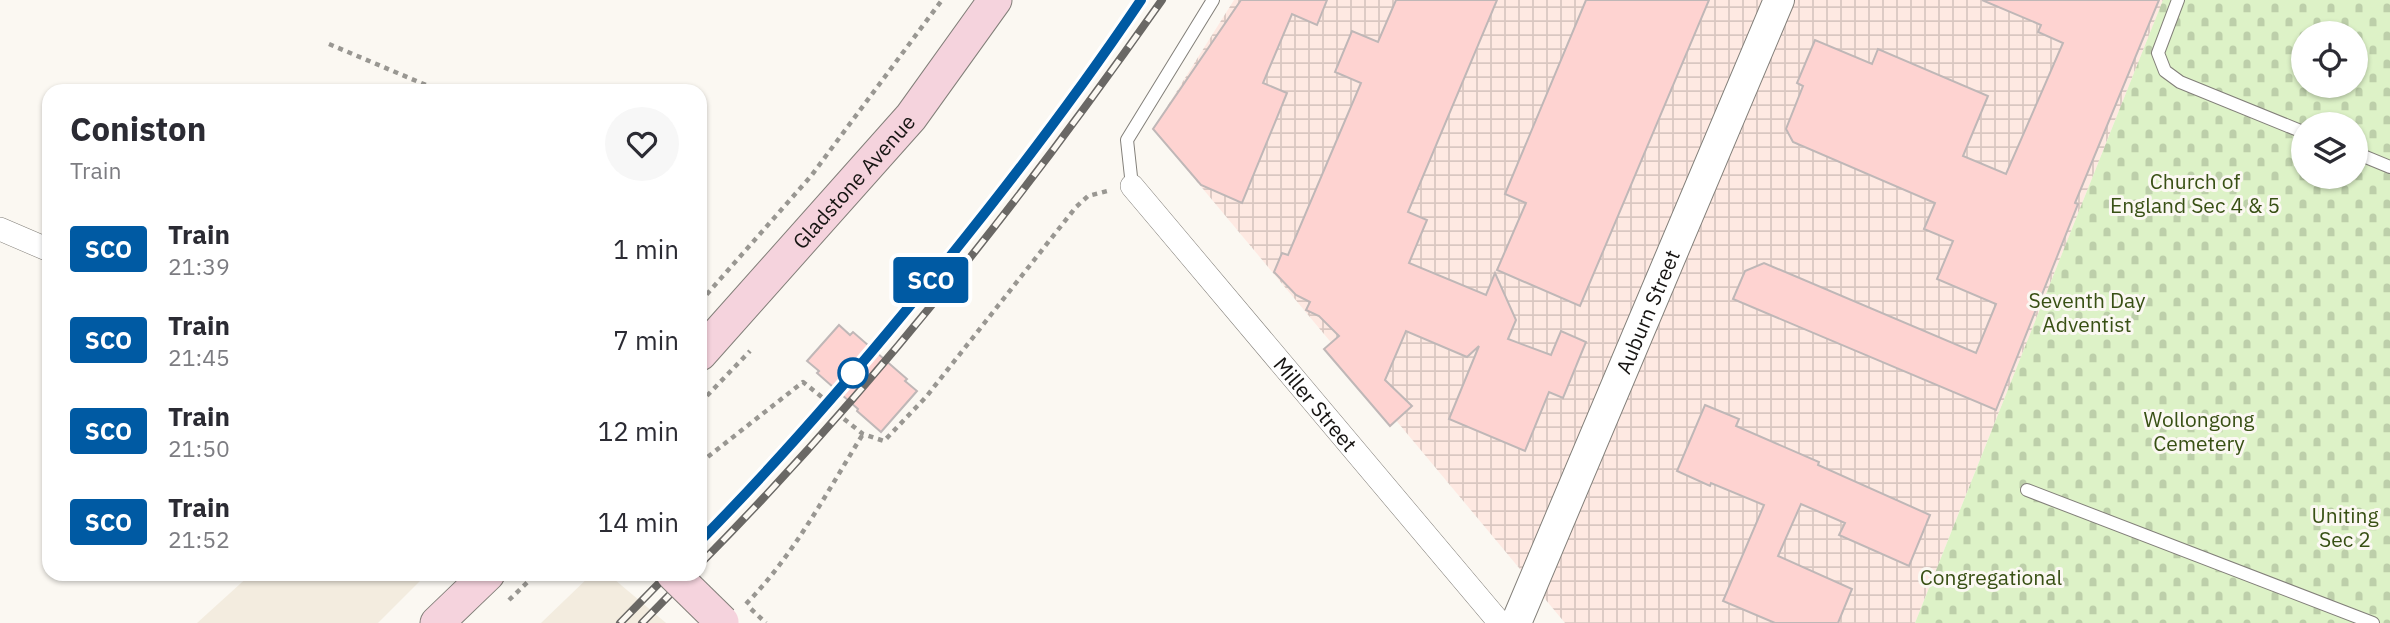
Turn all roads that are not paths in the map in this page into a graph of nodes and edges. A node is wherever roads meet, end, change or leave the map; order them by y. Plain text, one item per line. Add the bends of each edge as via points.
1 (995, 0) edge
2 (1213, 0) edge
3 (1779, 0) edge
4 (2178, 0) edge
5 (2291, 127) edge
6 (2368, 158) edge
7 (2390, 167) edge
8 (1132, 186) joint
9 (0, 229) edge
10 (42, 247) edge
11 (707, 346) edge
12 (2027, 490) dead end
13 (481, 581) edge
14 (683, 581) edge
15 (731, 616) edge
16 (437, 623) edge
17 (1500, 623) edge
18 (1516, 623) edge
19 (2374, 623) edge

1 - 11 main road, Gladstone Avenue via 911,117
2 - 8 lane via 1127,140
3 - 18 street, Auburn Street
4 - 5 lane via 2158,52 2165,71 2180,82
6 - 7 lane
8 - 17 street, Miller Street
9 - 10 street
12 - 19 lane
13 - 16 main road
14 - 15 main road, bridge

